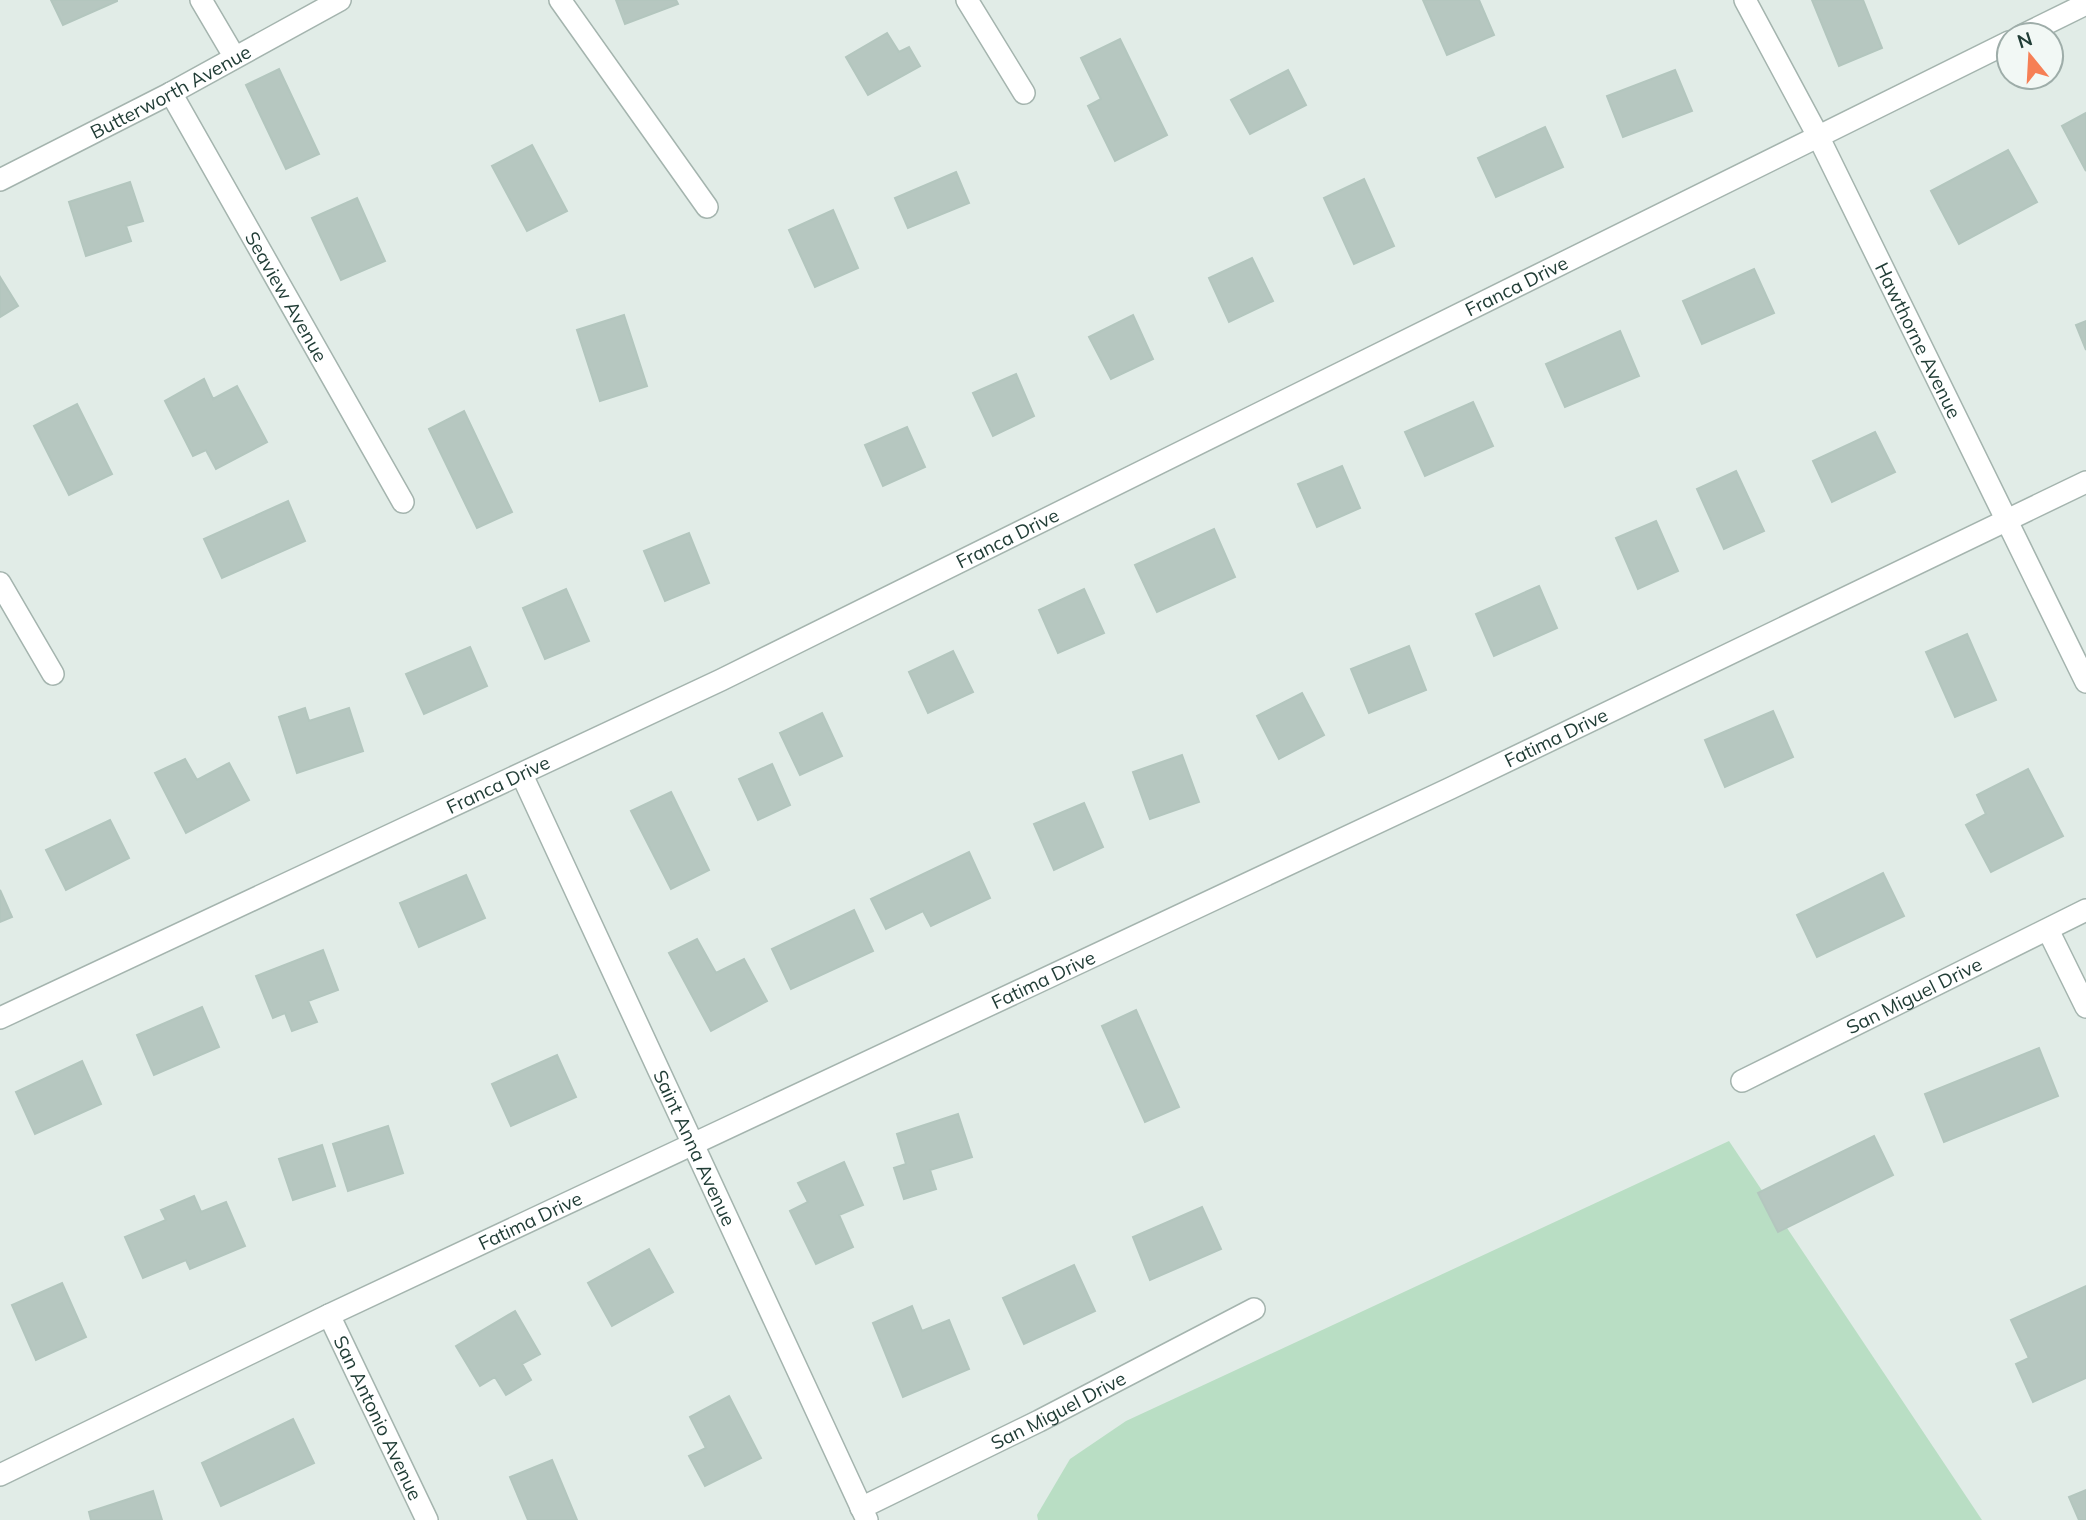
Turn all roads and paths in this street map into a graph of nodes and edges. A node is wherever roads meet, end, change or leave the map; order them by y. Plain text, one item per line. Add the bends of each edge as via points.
1 (201, 0) edge
2 (340, 0) edge
3 (560, 0) edge
4 (967, 0) edge
5 (1745, 0) edge
6 (2086, 4) edge
7 (2051, 21) edge
8 (1995, 49) edge
9 (234, 56) junction
10 (171, 93) junction
11 (1024, 93) dead end
12 (1818, 136) junction
13 (0, 180) edge
14 (707, 206) dead end
15 (2086, 482) edge
16 (403, 502) dead end
17 (2008, 519) junction
18 (0, 583) edge
19 (53, 674) dead end
20 (2086, 682) edge
21 (522, 775) junction
22 (2086, 910) edge
23 (2048, 930) junction
24 (2086, 1007) edge
25 (0, 1018) edge
26 (1742, 1081) dead end
27 (693, 1146) junction
28 (1254, 1309) dead end
29 (329, 1315) junction
30 (0, 1475) edge
31 (864, 1514) edge
32 (427, 1520) edge

1 - 9 street
2 - 9 street, Butterworth Avenue
3 - 14 street
4 - 11 street
5 - 12 street, Hawthorne Avenue
6 - 7 street
8 - 12 street, Franca Drive
9 - 10 street, Butterworth Avenue
10 - 13 street, Butterworth Avenue
10 - 16 street, Seaview Avenue
12 - 17 street, Hawthorne Avenue
12 - 21 street, Franca Drive
15 - 17 street, Fatima Drive
17 - 20 street, Hawthorne Avenue
17 - 27 street, Fatima Drive
18 - 19 street
21 - 25 street, Franca Drive
21 - 27 street, Saint Anna Avenue
22 - 23 street, San Miguel Drive
23 - 24 street
23 - 26 street, San Miguel Drive
27 - 29 street, Fatima Drive
27 - 31 street, Saint Anna Avenue
28 - 31 street, San Miguel Drive
29 - 30 street, Fatima Drive
29 - 32 street, San Antonio Avenue

